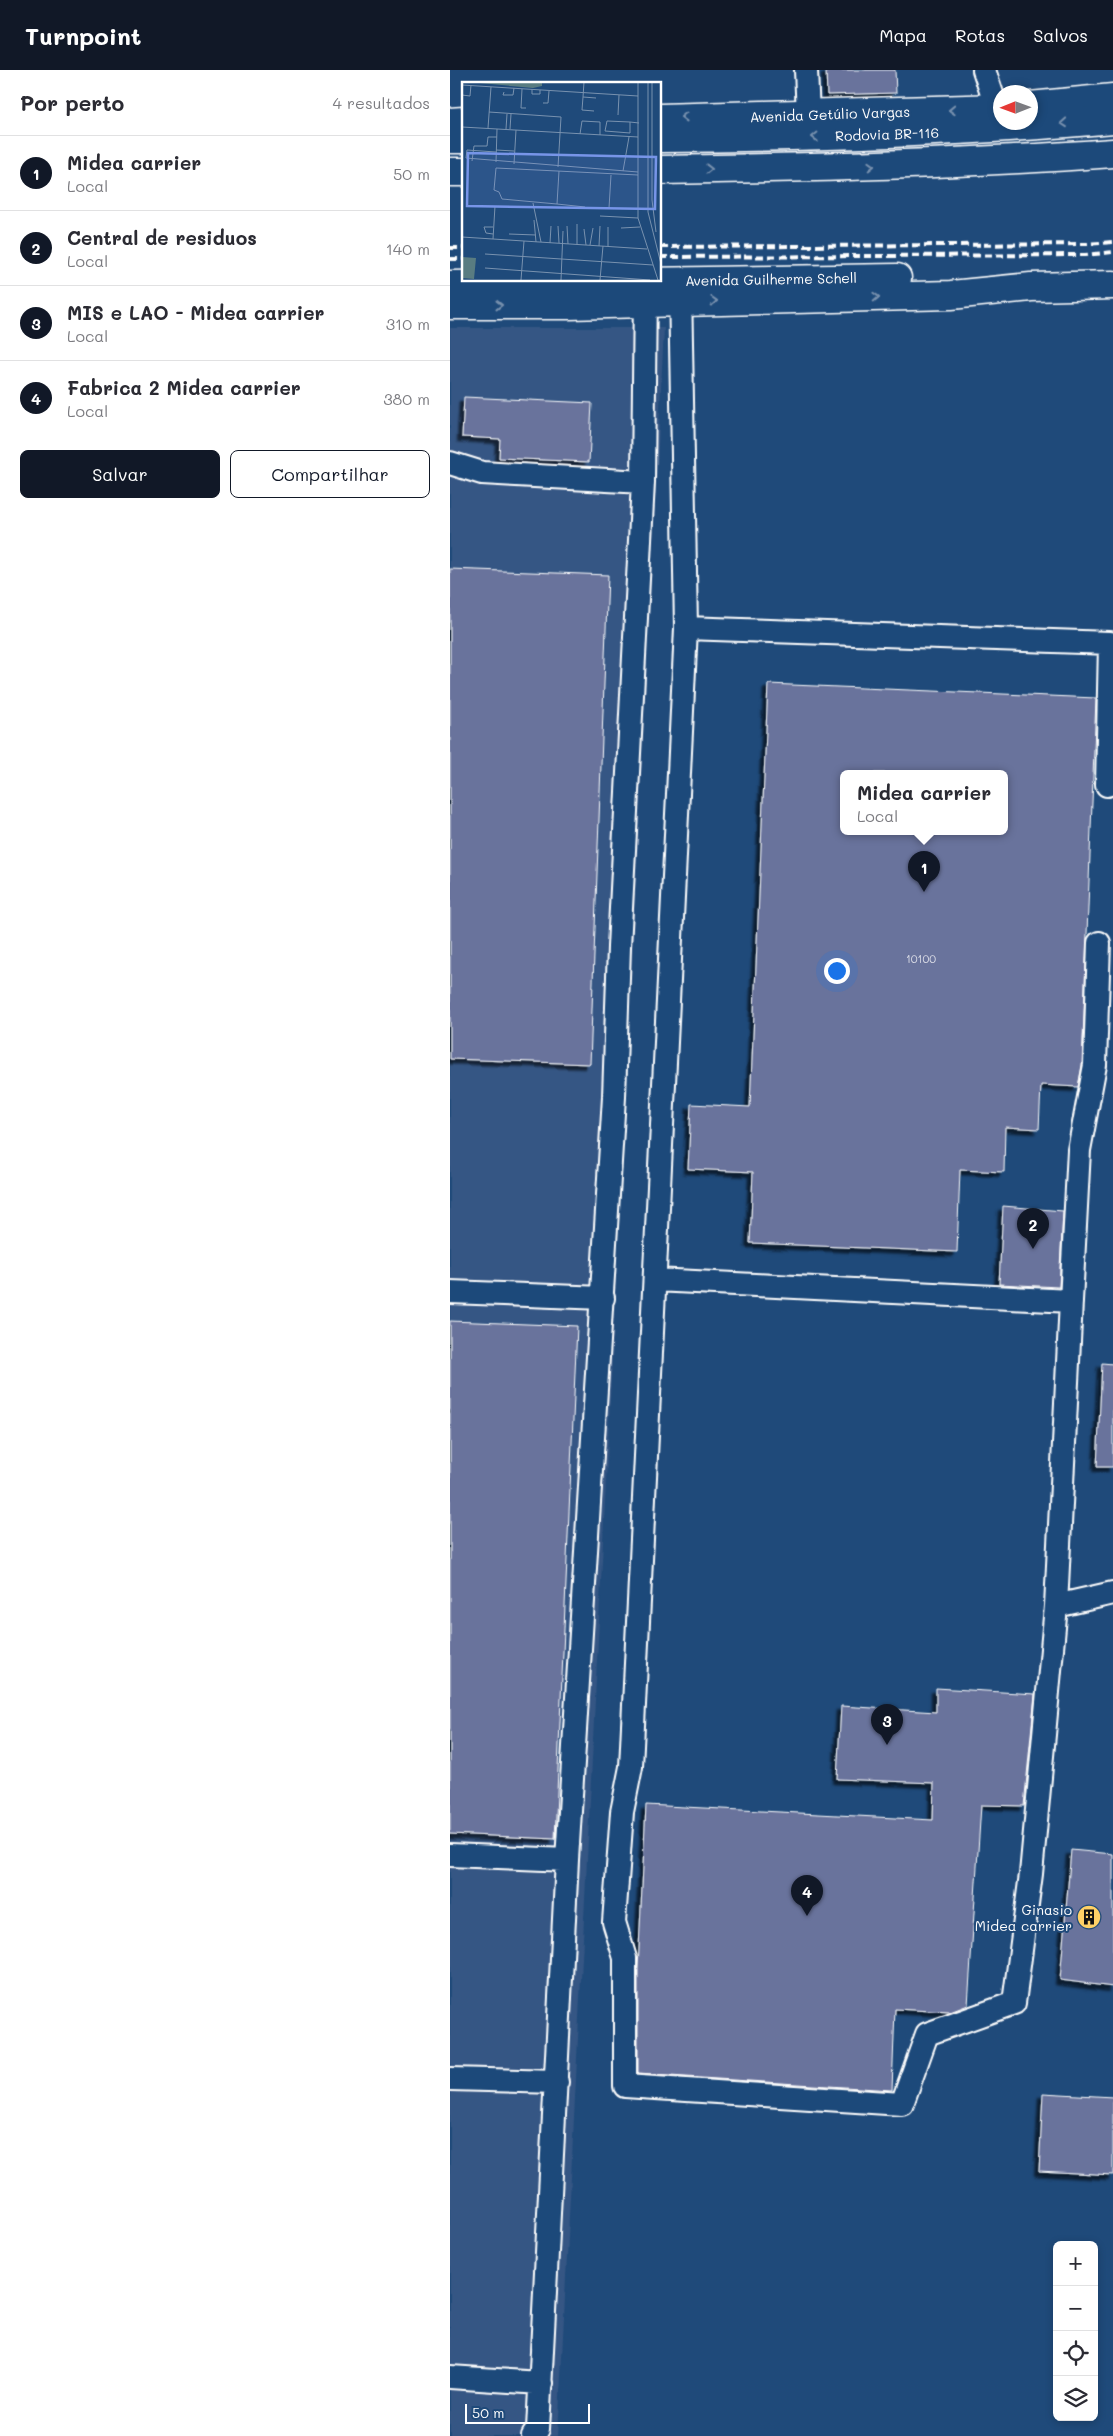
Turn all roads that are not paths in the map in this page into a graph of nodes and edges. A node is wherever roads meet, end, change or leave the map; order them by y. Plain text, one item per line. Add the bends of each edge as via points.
1 (806, 70) edge
2 (984, 70) edge
3 (993, 93) edge
4 (1113, 98) edge
5 (1038, 105) edge
6 (993, 109) edge
7 (808, 115) junction
8 (661, 118) edge
9 (1113, 119) edge
10 (661, 138) edge
11 (1113, 153) edge
12 (661, 170) edge
13 (450, 285) edge
14 (1113, 285) edge
15 (681, 291) junction
16 (645, 292) edge
17 (450, 305) edge
18 (450, 463) edge
19 (643, 482) junction
20 (686, 628) junction
21 (1107, 785) dead end
22 (1099, 943) dead end
23 (655, 1280) junction
24 (450, 1292) edge
25 (603, 1298) junction
26 (1070, 1301) junction
27 (1113, 1593) edge
28 (1056, 1606) junction
29 (450, 1854) edge
30 (567, 1860) junction
31 (450, 2079) edge
32 (557, 2082) junction
33 (450, 2377) edge
34 (541, 2383) junction
35 (533, 2436) edge

1 - 7 street
2 - 3 street
4 - 5 main road
6 -> 7 main road, Avenida Getúlio Vargas
7 -> 8 main road, Avenida Getúlio Vargas
9 -> 10 main road, Rodovia BR-116 via 1010,128 824,136
12 -> 11 main road via 818,168
13 - 16 main road, Avenida Guilherme Schell
14 - 15 main road, Avenida Guilherme Schell via 1031,287 951,295
15 - 16 main road, Avenida Guilherme Schell
15 - 20 street
17 -> 16 main road, Avenida Guilherme Schell
16 - 19 street
18 - 19 street via 482,473
19 - 25 street
20 - 21 street via 1110,643
20 - 23 street
22 - 26 street via 1095,1065 1079,1150
23 - 26 street
23 - 28 street via 631,1767 622,1812 614,1922 625,1958 625,2086 902,2104 927,2034 1014,2004 1031,1874
24 - 25 street
25 - 30 street
26 - 28 street
27 - 28 street
29 - 30 street
30 - 32 street
31 - 32 street
32 - 34 street
33 - 34 street
34 - 35 street via 538,2429

